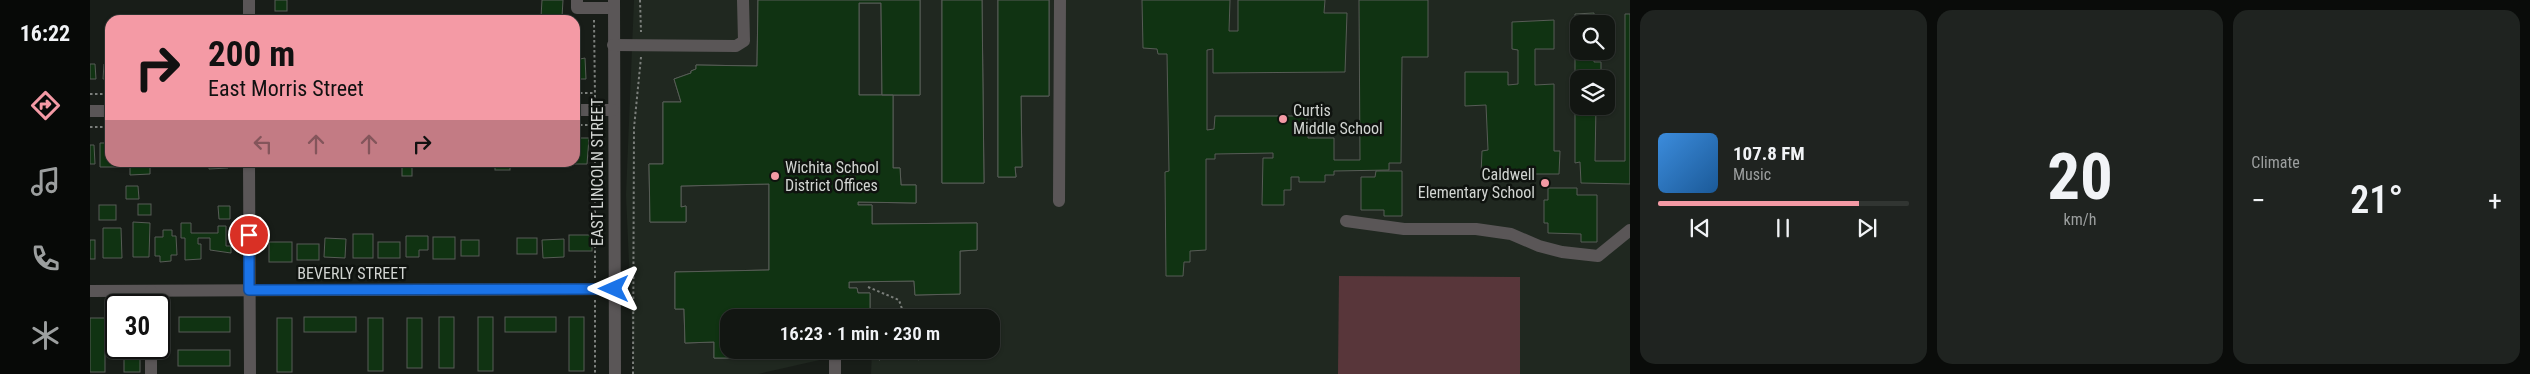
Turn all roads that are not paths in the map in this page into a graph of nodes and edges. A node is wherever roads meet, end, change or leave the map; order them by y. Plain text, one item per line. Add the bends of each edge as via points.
1 (249, 0) edge
2 (577, 0) edge
3 (743, 0) edge
4 (1060, 0) edge
5 (614, 4) edge
6 (249, 15) edge
7 (613, 45) junction
8 (580, 110) edge
9 (613, 110) junction
10 (90, 111) edge
11 (105, 111) edge
12 (249, 167) edge
13 (1059, 201) dead end
14 (1346, 221) dead end
15 (1630, 230) edge
16 (614, 289) junction
17 (249, 290) junction
18 (90, 291) edge
19 (152, 291) junction
20 (152, 294) edge
21 (151, 359) edge
22 (835, 360) dead end
23 (151, 374) edge
24 (250, 374) edge
25 (615, 374) edge
26 (835, 374) edge

1 - 6 street
2 - 5 street via 577,8
3 - 7 street via 744,41 736,46
4 - 13 street
5 - 7 street, EAST LINCOLN STREET
7 - 9 street, EAST LINCOLN STREET
8 - 9 street
9 - 16 street, EAST LINCOLN STREET
10 - 11 street
12 - 17 street
14 - 15 street via 1404,229 1476,229 1510,234 1562,252 1598,256
16 - 17 street, BEVERLY STREET
16 - 25 street, EAST LINCOLN STREET
17 - 19 street, BEVERLY STREET
17 - 24 street
18 - 19 street, BEVERLY STREET
19 - 20 street
21 - 23 street
22 - 26 street

